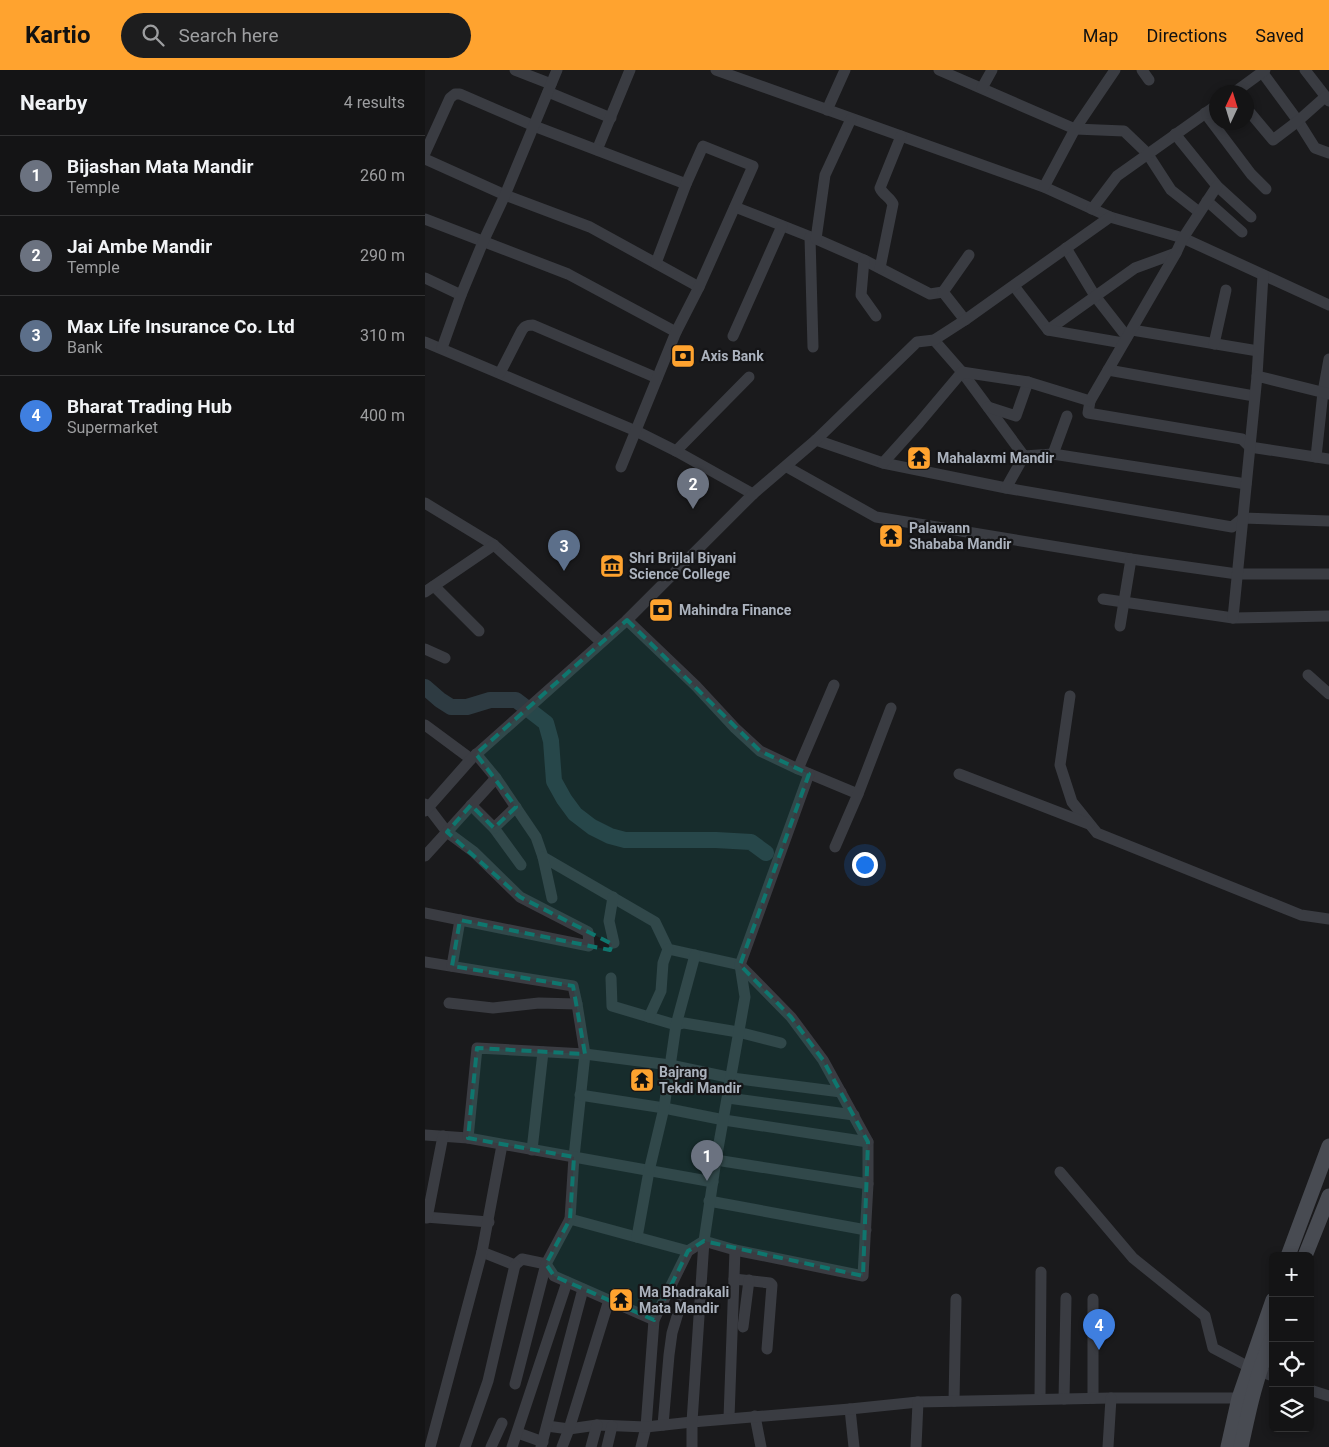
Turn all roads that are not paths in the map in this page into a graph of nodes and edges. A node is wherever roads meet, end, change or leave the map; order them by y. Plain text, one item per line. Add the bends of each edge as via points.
1 (515, 70) edge
2 (557, 70) edge
3 (631, 70) edge
4 (716, 70) edge
5 (845, 70) edge
6 (939, 70) edge
7 (992, 70) edge
8 (1115, 70) edge
9 (1305, 70) edge
10 (1263, 71) edge
11 (1244, 85) edge
12 (549, 88) junction
13 (982, 88) junction
14 (1327, 99) edge
15 (827, 110) junction
16 (1209, 110) edge
17 (1205, 113) junction
18 (1254, 117) edge
19 (611, 118) junction
20 (851, 119) junction
21 (1298, 121) junction
22 (533, 126) junction
23 (1075, 129) junction
24 (1175, 134) junction
25 (901, 136) junction
26 (597, 150) junction
27 (425, 153) edge
28 (1147, 153) junction
29 (1329, 153) edge
30 (425, 159) edge
31 (686, 184) junction
32 (1217, 186) junction
33 (1045, 188) junction
34 (1266, 189) dead end
35 (505, 195) junction
36 (1207, 201) junction
37 (735, 208) junction
38 (1092, 209) junction
39 (1199, 212) junction
40 (1110, 217) junction
41 (1251, 217) dead end
42 (425, 219) edge
43 (782, 226) junction
44 (1242, 232) dead end
45 (813, 238) junction
46 (1183, 238) junction
47 (483, 242) junction
48 (1066, 248) junction
49 (1176, 253) junction
50 (969, 255) dead end
51 (864, 260) junction
52 (656, 263) junction
53 (880, 268) junction
54 (1263, 275) junction
55 (425, 278) edge
56 (1014, 286) junction
57 (699, 287) junction
58 (1226, 290) dead end
59 (943, 292) junction
60 (461, 295) junction
61 (1095, 296) junction
62 (1329, 305) edge
63 (876, 316) dead end
64 (965, 320) junction
65 (1048, 330) junction
66 (676, 332) junction
67 (733, 336) dead end
68 (1127, 337) junction
69 (934, 340) junction
70 (425, 342) edge
71 (1215, 344) junction
72 (813, 347) dead end
73 (442, 348) junction
74 (1258, 351) junction
75 (1329, 360) edge
76 (1108, 370) junction
77 (961, 372) junction
78 (500, 373) junction
79 (1257, 376) junction
80 (749, 377) dead end
81 (657, 378) junction
82 (1028, 382) junction
83 (1326, 393) edge
84 (1255, 396) junction
85 (1090, 401) junction
86 (988, 407) junction
87 (1067, 416) dead end
88 (635, 431) junction
89 (816, 440) junction
90 (1250, 447) junction
91 (676, 451) junction
92 (1053, 454) junction
93 (1024, 456) junction
94 (1316, 457) junction
95 (1329, 459) edge
96 (883, 463) junction
97 (621, 467) dead end
98 (787, 467) junction
99 (1246, 484) junction
100 (1006, 488) junction
101 (753, 494) junction
102 (425, 503) edge
103 (1243, 518) junction
104 (1329, 521) edge
105 (494, 545) junction
106 (1131, 559) junction
107 (1237, 574) junction
108 (1329, 574) edge
109 (429, 589) edge
110 (1103, 599) dead end
111 (1124, 602) junction
112 (1329, 616) edge
113 (1233, 618) junction
114 (627, 620) junction
115 (1120, 626) dead end
116 (479, 631) dead end
117 (601, 642) junction
118 (425, 649) edge
119 (445, 658) dead end
120 (1308, 675) dead end
121 (834, 685) dead end
122 (1329, 694) edge
123 (1070, 696) dead end
124 (891, 708) dead end
125 (425, 726) edge
126 (473, 757) junction
127 (798, 769) junction
128 (809, 774) junction
129 (959, 774) dead end
130 (496, 778) junction
131 (858, 794) junction
132 (471, 805) junction
133 (426, 807) edge
134 (515, 807) junction
135 (1091, 825) junction
136 (494, 828) junction
137 (447, 832) junction
138 (835, 847) dead end
139 (425, 856) edge
140 (543, 857) junction
141 (521, 865) dead end
142 (613, 897) junction
143 (552, 898) dead end
144 (425, 913) edge
145 (1329, 919) edge
146 (460, 920) junction
147 (614, 943) dead end
148 (667, 950) junction
149 (695, 955) junction
150 (425, 962) edge
151 (740, 965) junction
152 (452, 966) junction
153 (611, 978) dead end
154 (449, 1003) dead end
155 (577, 1004) junction
156 (649, 1017) junction
157 (676, 1025) junction
158 (738, 1032) junction
159 (781, 1043) dead end
160 (543, 1052) junction
161 (585, 1054) junction
162 (670, 1065) junction
163 (732, 1078) junction
164 (841, 1092) junction
165 (580, 1095) junction
166 (728, 1098) junction
167 (664, 1108) junction
168 (854, 1115) junction
169 (724, 1120) junction
170 (425, 1135) edge
171 (443, 1136) junction
172 (468, 1138) junction
173 (868, 1142) junction
174 (502, 1145) junction
175 (1329, 1147) edge
176 (532, 1150) junction
177 (574, 1157) junction
178 (716, 1160) junction
179 (649, 1171) junction
180 (1061, 1172) dead end
181 (713, 1182) junction
182 (868, 1184) junction
183 (1329, 1196) edge
184 (709, 1201) junction
185 (426, 1218) edge
186 (570, 1219) junction
187 (489, 1222) junction
188 (866, 1230) junction
189 (637, 1237) junction
190 (704, 1241) junction
191 (735, 1250) junction
192 (688, 1251) junction
193 (482, 1252) junction
194 (1290, 1252) edge
195 (1307, 1252) edge
196 (546, 1264) junction
197 (515, 1265) junction
198 (1041, 1272) dead end
199 (734, 1279) junction
200 (749, 1280) junction
201 (567, 1282) junction
202 (583, 1289) junction
203 (956, 1298) dead end
204 (1066, 1298) dead end
205 (1093, 1299) dead end
206 (609, 1300) junction
207 (681, 1303) dead end
208 (654, 1320) junction
209 (1269, 1322) edge
210 (743, 1327) dead end
211 (1271, 1342) edge
212 (767, 1349) dead end
213 (1260, 1371) edge
214 (515, 1384) dead end
215 (1314, 1391) edge
216 (1329, 1396) edge
217 (1093, 1398) junction
218 (1111, 1398) junction
219 (1245, 1398) junction
220 (1041, 1399) junction
221 (1064, 1399) junction
222 (954, 1401) junction
223 (918, 1402) junction
224 (850, 1409) junction
225 (755, 1416) junction
226 (729, 1418) junction
227 (692, 1422) junction
228 (502, 1423) dead end
229 (597, 1425) junction
230 (663, 1425) junction
231 (547, 1426) junction
232 (611, 1426) junction
233 (646, 1427) junction
234 (569, 1429) junction
235 (518, 1433) junction
236 (542, 1444) edge
237 (432, 1445) edge
238 (492, 1445) edge
239 (469, 1446) edge
240 (509, 1447) edge
241 (512, 1447) edge
242 (562, 1447) edge
243 (591, 1447) edge
244 (607, 1447) edge
245 (641, 1447) edge
246 (693, 1447) edge
247 (761, 1447) edge
248 (854, 1447) edge
249 (916, 1447) edge
250 (1108, 1447) edge
251 (1228, 1447) edge
252 (1241, 1447) edge

1 - 12 street
2 - 12 street
3 - 19 street
4 - 15 street
5 - 15 street
6 - 13 street
7 - 13 street
8 - 23 street
9 - 14 street
10 - 11 street
10 - 21 street
12 - 19 street
12 - 22 street
13 - 23 street
14 - 21 street
15 - 20 street
16 - 17 street
17 - 24 street
17 - 34 street
18 - 21 street via 1273,140
19 - 26 street
20 - 25 street
20 - 45 street via 825,174
21 - 29 street via 1315,148
22 - 26 street
22 - 27 street via 455,94 450,98
22 - 35 street
23 - 28 street via 1124,131
23 - 33 street
24 - 28 street
24 - 32 street
25 - 33 street
25 - 53 street via 879,188 893,204
26 - 31 street
28 - 38 street via 1117,176
28 - 39 street via 1171,190
30 - 35 street
31 - 37 street via 703,146 753,166
31 - 52 street
32 - 36 street
32 - 41 street
33 - 38 street
35 - 47 street
35 - 52 street via 590,227
36 - 39 street
36 - 44 street
37 - 43 street
37 - 57 street
38 - 40 street
39 - 46 street
40 - 46 street
40 - 48 street
42 - 47 street
43 - 45 street
43 - 67 street
45 - 51 street
45 - 72 street
46 - 49 street
46 - 54 street
47 - 60 street
47 - 66 street via 569,274
48 - 56 street
48 - 61 street
49 - 61 street via 1135,268
49 - 68 street
50 - 59 street
51 - 53 street
51 - 63 street via 861,295
52 - 57 street
53 - 59 street via 930,294
54 - 62 street
54 - 74 street
55 - 60 street
56 - 64 street
56 - 65 street
57 - 66 street
58 - 71 street
59 - 64 street
60 - 73 street
61 - 65 street
61 - 68 street
64 - 69 street
65 - 68 street
66 - 81 street
68 - 71 street
68 - 76 street
69 - 77 street
69 - 89 street via 917,342
70 - 73 street
71 - 74 street
73 - 78 street
74 - 79 street
75 - 83 street
76 - 84 street
76 - 85 street
77 - 82 street
77 - 86 street
77 - 96 street
78 - 81 street via 523,327 533,325
78 - 88 street
79 - 83 street
79 - 84 street
80 - 91 street
81 - 88 street
82 - 85 street
82 - 86 street via 1016,416
83 - 94 street
84 - 90 street
85 - 90 street via 1088,413 1242,440
86 - 93 street
87 - 92 street
88 - 91 street
88 - 97 street
89 - 96 street
89 - 98 street
90 - 94 street
90 - 99 street
91 - 101 street
92 - 93 street
92 - 99 street
93 - 100 street
94 - 95 street
96 - 100 street
98 - 101 street
98 - 106 street via 876,517
99 - 103 street
100 - 103 street via 1232,527
101 - 114 street
102 - 105 street
103 - 104 street
103 - 107 street
105 - 109 street
105 - 117 street
106 - 107 street
106 - 111 street
107 - 108 street
107 - 113 street
109 - 116 street
110 - 111 street
111 - 113 street
111 - 115 street
112 - 113 street
114 - 117 street
114 - 127 street via 760,751
117 - 126 street
118 - 119 street
120 - 122 street
121 - 127 street
123 - 135 street via 1060,764 1072,802
124 - 131 street
125 - 126 street
126 - 130 street
126 - 133 street
127 - 128 street
128 - 131 street
128 - 151 street
129 - 135 street
130 - 132 street
130 - 134 street
131 - 138 street
132 - 136 street
132 - 137 street
133 - 137 street
134 - 136 street
134 - 140 street via 536,837
135 - 145 street via 1097,833 1301,915
136 - 141 street
137 - 139 street
137 - 146 street via 474,852 519,897 588,932 589,946
140 - 142 street
140 - 143 street
142 - 147 street via 609,921
142 - 148 street via 655,922
144 - 146 street
146 - 152 street
148 - 149 street
148 - 156 street via 661,991
149 - 151 street
149 - 157 street
150 - 152 street
151 - 158 street via 745,997
151 - 164 street via 791,1017 823,1060
152 - 155 street via 573,986
153 - 156 street via 612,1006
154 - 155 street via 493,1008 539,1003
155 - 161 street
156 - 157 street
157 - 158 street via 684,1023
157 - 162 street
158 - 159 street
158 - 163 street
160 - 161 street
160 - 172 street via 477,1048
160 - 176 street
161 - 162 street
161 - 165 street
162 - 163 street
162 - 167 street
163 - 164 street
163 - 166 street
164 - 168 street
165 - 167 street
165 - 177 street
166 - 168 street
166 - 169 street
167 - 169 street
167 - 179 street
168 - 173 street
169 - 173 street
169 - 178 street
170 - 171 street
171 - 172 street
171 - 185 street
172 - 174 street
173 - 182 street
174 - 176 street
174 - 187 street
175 - 194 street
176 - 177 street
177 - 179 street
177 - 186 street
178 - 181 street
178 - 182 street
179 - 181 street
179 - 189 street
180 - 213 street via 1133,1258 1205,1316 1213,1348
181 - 184 street
182 - 188 street
183 - 195 street
184 - 188 street
184 - 190 street
185 - 187 street
186 - 189 street
186 - 196 street
187 - 193 street
188 - 191 street via 863,1276
189 - 192 street
190 - 191 street
190 - 192 street
190 - 227 street
191 - 199 street
192 - 208 street
193 - 197 street
193 - 237 street
196 - 197 street via 522,1259
196 - 201 street via 554,1276
196 - 214 street
197 - 239 street
198 - 220 street
199 - 200 street
199 - 226 street
200 - 210 street
200 - 212 street via 772,1285
201 - 202 street
201 - 235 street
202 - 206 street
202 - 231 street
203 - 222 street
204 - 221 street
205 - 217 street
206 - 208 street
206 - 234 street
207 - 230 street via 672,1334
208 - 233 street
209 - 213 street
211 - 213 street
213 - 219 street
215 - 216 street
217 - 218 street
217 - 221 street
218 - 219 street
218 - 250 street
219 - 251 street
219 - 252 street
220 - 221 street
220 - 222 street
222 - 223 street
223 - 224 street
223 - 249 street
224 - 225 street
224 - 248 street
225 - 226 street
225 - 247 street
226 - 227 street
227 - 230 street
227 - 246 street
228 - 238 street
229 - 232 street
229 - 234 street
229 - 243 street
230 - 233 street
231 - 234 street
231 - 236 street
232 - 233 street
232 - 244 street
233 - 245 street
234 - 242 street
235 - 236 street
235 - 241 street
238 - 240 street

